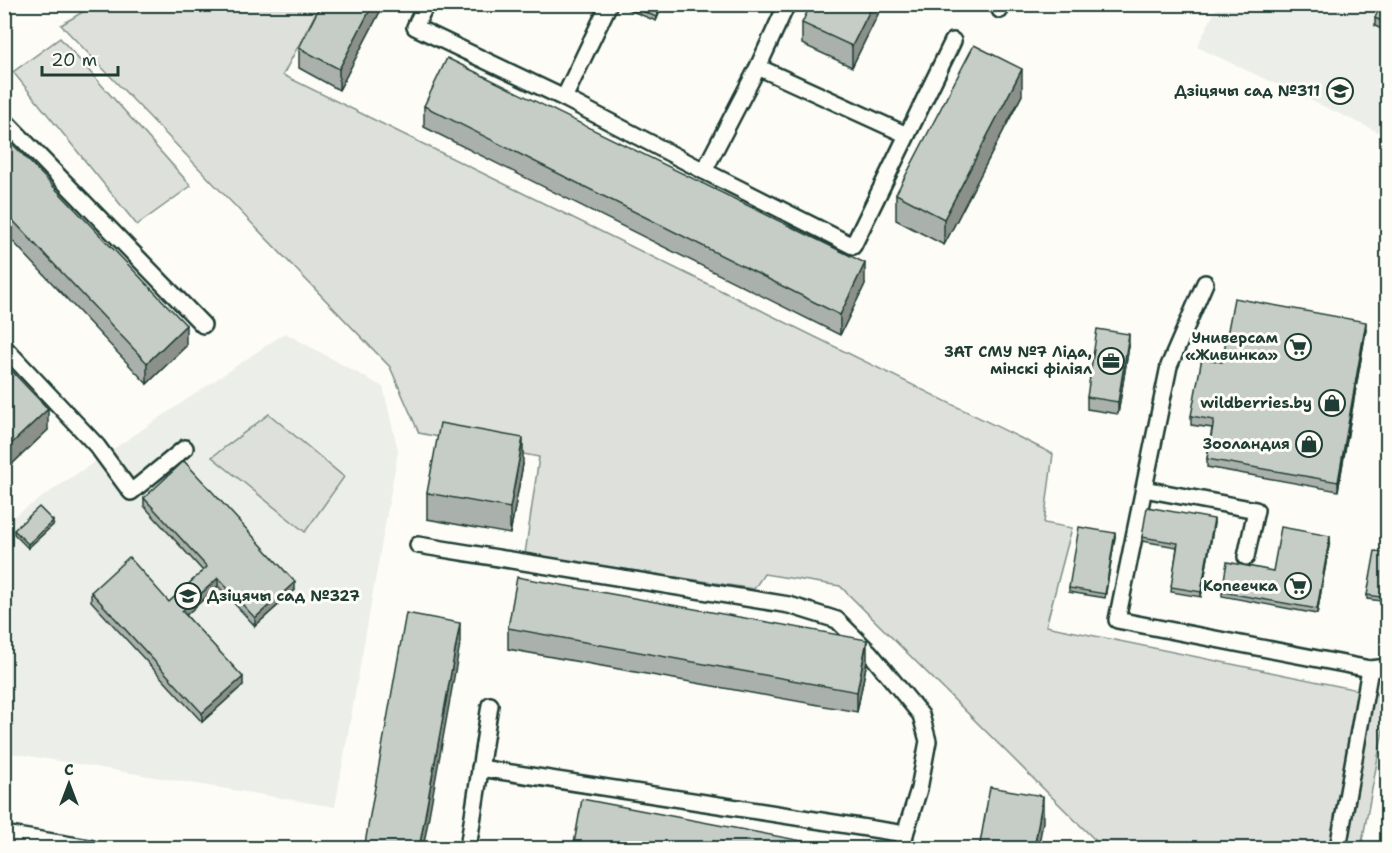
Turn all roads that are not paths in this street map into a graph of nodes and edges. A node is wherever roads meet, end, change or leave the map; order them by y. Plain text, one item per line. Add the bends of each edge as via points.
1 (426, 4) edge
2 (609, 4) edge
3 (787, 4) edge
4 (953, 41) dead end
5 (758, 67) junction
6 (564, 98) junction
7 (4, 120) edge
8 (907, 135) junction
9 (704, 171) junction
10 (1205, 283) dead end
11 (203, 325) dead end
12 (4, 347) edge
13 (185, 448) dead end
14 (1144, 489) junction
15 (418, 545) dead end
16 (1246, 557) dead end
17 (1388, 667) edge
18 (1370, 669) junction
19 (490, 705) dead end
20 (480, 768) junction
21 (4, 834) edge
22 (904, 842) edge
23 (90, 849) edge
24 (468, 849) edge
25 (1338, 849) edge

1 - 6 lane via 415,27
2 - 6 lane
3 - 5 lane
4 - 8 lane
5 - 8 lane
5 - 9 lane
6 - 9 lane
7 - 11 lane
8 - 9 lane via 853,246
10 - 14 lane via 1169,366
12 - 13 lane via 97,446 131,492
14 - 16 lane via 1257,510
14 - 18 lane via 1117,620
15 - 22 lane via 789,604 837,620 921,715 928,741
17 - 18 lane
18 - 25 lane
19 - 20 lane
20 - 22 lane
20 - 24 lane
21 - 23 lane

